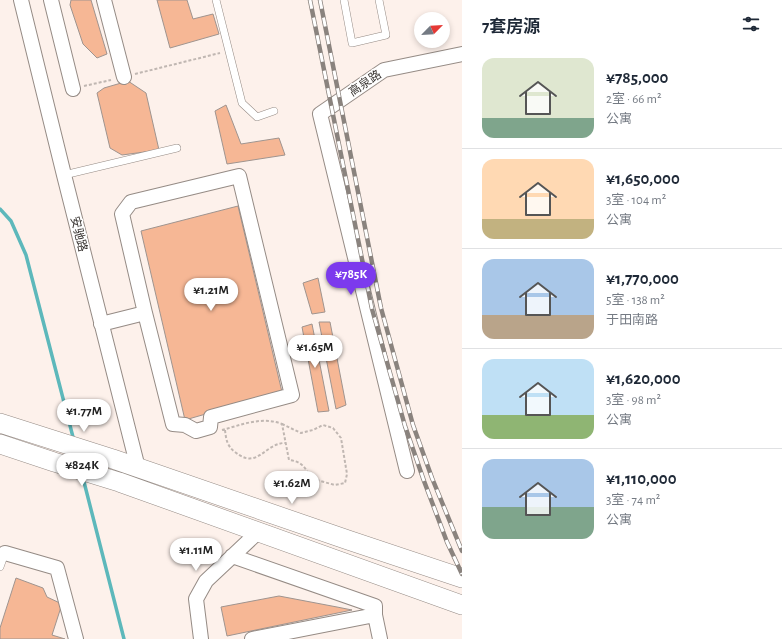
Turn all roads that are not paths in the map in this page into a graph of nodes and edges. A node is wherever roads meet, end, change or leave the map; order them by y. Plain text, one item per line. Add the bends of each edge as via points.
1 (22, 0) edge
2 (51, 0) edge
3 (104, 0) edge
4 (216, 0) edge
5 (344, 0) edge
6 (380, 0) edge
7 (462, 54) edge
8 (124, 76) dead end
9 (73, 89) dead end
10 (274, 111) dead end
11 (177, 148) dead end
12 (64, 175) junction
13 (145, 312) junction
14 (102, 324) junction
15 (0, 423) edge
16 (0, 444) edge
17 (138, 468) junction
18 (407, 471) dead end
19 (258, 532) junction
20 (3, 552) edge
21 (232, 556) junction
22 (0, 567) edge
23 (462, 578) edge
24 (462, 605) edge
25 (375, 615) junction
26 (304, 634) edge
27 (76, 639) edge
28 (201, 639) edge
29 (252, 639) edge
30 (380, 639) edge

1 - 12 street, 安驰路
2 - 9 street
3 - 8 street
4 - 10 lane via 242,103 257,117
5 - 6 lane via 352,42 386,35
7 - 18 street, 高泉路 via 384,70 320,114
11 - 12 lane
12 - 14 street, 安驰路
13 - 13 street via 122,214 131,202 239,176 292,395 211,417 210,427 196,431 185,425 173,424
13 - 14 street
14 - 17 street, 安驰路
15 - 17 street
16 - 19 street via 119,482
17 - 23 street
19 - 21 street
19 - 24 street
20 - 22 lane
20 - 27 street via 57,568
21 - 25 street via 375,606
21 - 28 street via 206,581 196,599
25 - 26 street
25 - 30 street
26 - 29 street

